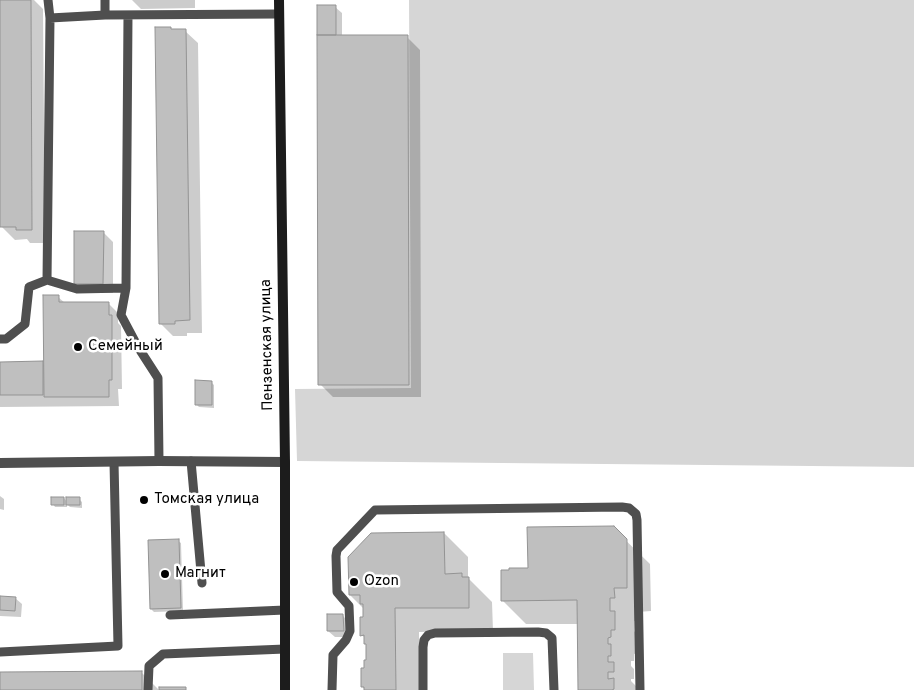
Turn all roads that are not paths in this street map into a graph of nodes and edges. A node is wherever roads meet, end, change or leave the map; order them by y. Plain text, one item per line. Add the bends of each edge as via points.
1 (48, 0) edge
2 (105, 0) edge
3 (279, 0) edge
4 (279, 14) junction
5 (105, 15) junction
6 (128, 15) junction
7 (50, 18) junction
8 (47, 280) junction
9 (126, 288) junction
10 (0, 339) edge
11 (160, 461) junction
12 (191, 461) junction
13 (114, 462) junction
14 (285, 462) junction
15 (0, 463) edge
16 (202, 583) dead end
17 (285, 610) junction
18 (170, 615) dead end
19 (284, 649) junction
20 (0, 652) edge
21 (148, 690) edge
22 (285, 690) edge
23 (332, 690) edge
24 (423, 690) edge
25 (554, 690) edge
26 (640, 690) edge

1 - 7 lane
2 - 5 lane
3 - 4 street, Пензенская улица
4 - 6 lane
4 - 14 street, Пензенская улица
5 - 6 lane
5 - 7 lane
6 - 9 lane
7 - 8 lane
8 - 9 lane via 77,289
8 - 10 lane via 29,287 25,324 6,340
9 - 11 lane via 121,315 158,378
11 - 12 street
11 - 13 street
12 - 14 street
12 - 16 lane
13 - 15 street
13 - 20 lane via 118,646
14 - 17 street, Пензенская улица
17 - 18 lane
17 - 19 street, Пензенская улица
19 - 21 lane via 163,654 149,666
19 - 22 street, Пензенская улица
23 - 26 lane via 333,655 350,631 349,606 337,592 337,550 375,510 622,507 636,514 637,520
24 - 25 lane via 423,647 428,635 538,632 552,638

